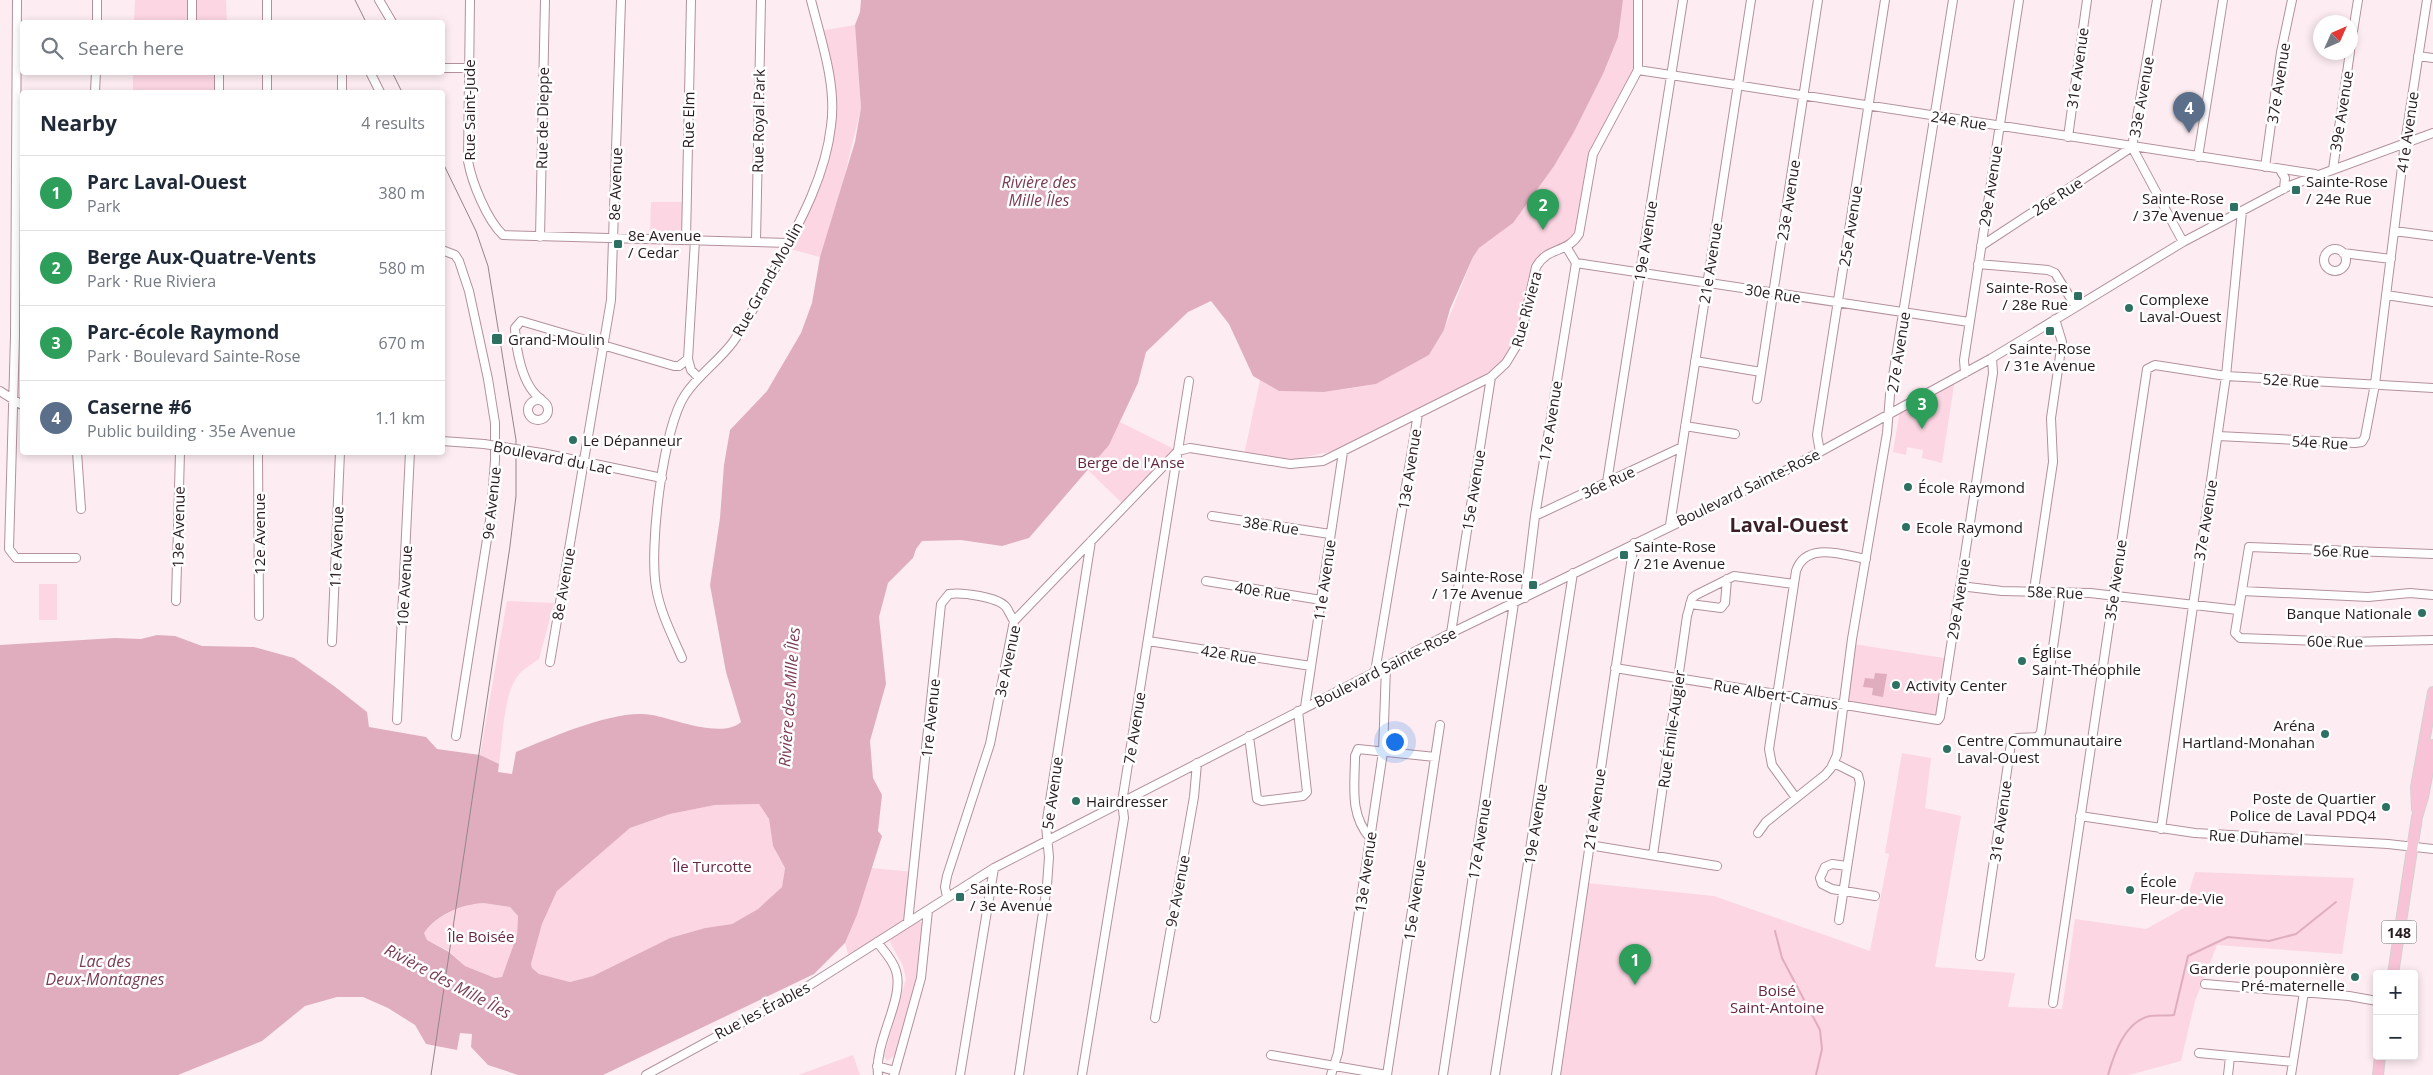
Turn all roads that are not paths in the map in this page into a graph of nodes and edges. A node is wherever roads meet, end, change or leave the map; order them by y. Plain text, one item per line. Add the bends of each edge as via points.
1 (17, 0) edge
2 (97, 0) edge
3 (192, 0) edge
4 (267, 0) edge
5 (379, 0) edge
6 (470, 0) edge
7 (545, 0) edge
8 (621, 0) edge
9 (691, 0) edge
10 (761, 0) edge
11 (811, 0) edge
12 (1638, 0) edge
13 (1683, 0) edge
14 (1750, 0) edge
15 (1818, 0) edge
16 (1885, 0) edge
17 (1953, 0) edge
18 (2019, 0) edge
19 (2087, 0) edge
20 (2157, 0) edge
21 (2223, 0) edge
22 (2292, 0) edge
23 (2358, 0) edge
24 (2427, 0) edge
25 (2356, 15) edge
26 (97, 20) edge
27 (192, 20) edge
28 (267, 20) edge
29 (391, 20) edge
30 (2418, 56) junction
31 (2433, 58) edge
32 (2349, 60) edge
33 (445, 68) edge
34 (469, 68) junction
35 (1638, 70) junction
36 (96, 75) edge
37 (219, 75) edge
38 (267, 75) edge
39 (342, 75) edge
40 (372, 75) edge
41 (1672, 75) junction
42 (1737, 85) junction
43 (95, 90) edge
44 (219, 90) edge
45 (267, 90) edge
46 (342, 90) edge
47 (379, 90) edge
48 (1804, 95) junction
49 (1868, 106) junction
50 (1934, 116) junction
51 (2000, 126) junction
52 (2433, 133) edge
53 (2068, 137) junction
54 (2405, 143) junction
55 (19, 147) edge
56 (2132, 147) junction
57 (2198, 157) junction
58 (2265, 167) junction
59 (2332, 169) junction
60 (2280, 170) junction
61 (2320, 174) junction
62 (2284, 189) junction
63 (2242, 210) junction
64 (2394, 231) junction
65 (540, 236) junction
66 (2433, 236) edge
67 (613, 238) junction
68 (686, 240) junction
69 (695, 240) junction
70 (756, 242) junction
71 (2183, 242) junction
72 (789, 243) junction
73 (1981, 246) junction
74 (1567, 248) junction
75 (445, 251) edge
76 (2343, 252) dead end
77 (2391, 259) junction
78 (1576, 263) junction
79 (1978, 264) junction
80 (1640, 273) junction
81 (1707, 283) junction
82 (1774, 293) junction
83 (2386, 295) junction
84 (2433, 302) edge
85 (1839, 303) junction
86 (2076, 306) junction
87 (1904, 313) junction
88 (2055, 319) junction
89 (1969, 322) junction
90 (603, 345) junction
91 (1992, 358) junction
92 (688, 359) junction
93 (1695, 361) junction
94 (2150, 366) joint
95 (1761, 372) junction
96 (1965, 373) junction
97 (2226, 376) junction
98 (1491, 377) junction
99 (699, 378) junction
100 (1189, 381) dead end
101 (528, 384) junction
102 (2375, 384) junction
103 (2433, 388) edge
104 (0, 391) edge
105 (541, 399) junction
106 (1757, 399) dead end
107 (13, 400) junction
108 (20, 404) edge
109 (528, 408) junction
110 (1418, 414) junction
111 (1890, 415) junction
112 (1685, 426) junction
113 (1734, 434) dead end
114 (2218, 436) junction
115 (445, 441) edge
116 (1682, 447) junction
117 (1178, 451) junction
118 (1342, 452) junction
119 (1820, 452) junction
120 (77, 455) edge
121 (180, 455) edge
122 (258, 455) edge
123 (340, 455) edge
124 (410, 455) edge
125 (584, 462) junction
126 (662, 478) junction
127 (1608, 482) junction
128 (81, 509) dead end
129 (1212, 516) dead end
130 (1535, 516) junction
131 (1670, 525) junction
132 (1330, 534) junction
133 (1092, 541) junction
134 (1634, 543) junction
135 (2433, 554) edge
136 (76, 558) dead end
137 (1866, 559) junction
138 (1573, 573) junction
139 (1727, 579) junction
140 (1206, 582) dead end
141 (1794, 584) junction
142 (1960, 586) junction
143 (2034, 590) junction
144 (2061, 591) junction
145 (2242, 591) junction
146 (2433, 595) edge
147 (2112, 596) junction
148 (1525, 598) junction
149 (1320, 600) junction
150 (176, 601) dead end
151 (1514, 603) junction
152 (1690, 604) junction
153 (2192, 605) junction
154 (2238, 610) junction
155 (259, 616) dead end
156 (1014, 621) junction
157 (1450, 633) junction
158 (2433, 640) edge
159 (1148, 641) junction
160 (332, 642) dead end
161 (682, 658) dead end
162 (550, 662) dead end
163 (1311, 666) junction
164 (1386, 667) junction
165 (1614, 668) junction
166 (1375, 672) junction
167 (1678, 678) junction
168 (2433, 692) edge
169 (1777, 694) junction
170 (1844, 705) junction
171 (1301, 709) junction
172 (397, 720) dead end
173 (1938, 720) joint
174 (1440, 725) dead end
175 (456, 736) dead end
176 (1249, 736) junction
177 (2433, 745) edge
178 (1383, 752) junction
179 (1435, 757) junction
180 (1834, 762) junction
181 (1197, 763) junction
182 (1796, 798) junction
183 (1122, 802) junction
184 (2080, 816) junction
185 (2417, 817) junction
186 (2161, 829) junction
187 (1758, 833) dead end
188 (1370, 838) junction
189 (1047, 842) junction
190 (1589, 845) junction
191 (2413, 846) junction
192 (2433, 849) edge
193 (1653, 855) junction
194 (1717, 866) dead end
195 (1847, 866) junction
196 (994, 868) junction
197 (1844, 891) junction
198 (1875, 896) dead end
199 (947, 897) junction
200 (928, 910) junction
201 (1839, 920) dead end
202 (908, 922) junction
203 (877, 942) junction
204 (1980, 956) dead end
205 (2394, 970) edge
206 (2205, 984) dead end
207 (2304, 992) junction
208 (2373, 1001) edge
209 (2053, 1003) dead end
210 (1155, 1018) dead end
211 (2199, 1053) dead end
212 (1271, 1055) dead end
213 (2230, 1057) junction
214 (2380, 1060) edge
215 (2293, 1062) junction
216 (1335, 1065) junction
217 (877, 1066) junction
218 (895, 1073) edge
219 (646, 1075) edge
220 (878, 1075) edge
221 (960, 1075) edge
222 (1019, 1075) edge
223 (1082, 1075) edge
224 (1331, 1075) edge
225 (1387, 1075) edge
226 (1443, 1075) edge
227 (1495, 1075) edge
228 (1556, 1075) edge
229 (2228, 1075) edge
230 (2291, 1075) edge
231 (2378, 1075) edge

1 - 55 street
2 - 26 street
3 - 27 street
4 - 28 street
5 - 29 street
6 - 34 street, Rue Saint-Jude
7 - 65 street, Rue de Dieppe
8 - 67 street, 8e Avenue
9 - 68 street, Rue Elm
10 - 70 street, Rue Royal Park
11 - 72 street, Rue Grand-Moulin via 832,96 832,125 826,158
12 - 35 street
13 - 41 street, 19e Avenue
14 - 42 street, 21e Avenue
15 - 48 street, 23e Avenue
16 - 49 street, 25e Avenue
17 - 50 street, 27e Avenue
18 - 51 street, 29e Avenue
19 - 53 street, 31e Avenue
20 - 56 street, 33e Avenue
21 - 57 street
22 - 58 street, 37e Avenue
23 - 25 street, 39e Avenue
24 - 30 street, 41e Avenue
30 - 31 street
30 - 54 street, 41e Avenue
32 - 59 street, 39e Avenue
33 - 34 street
34 - 65 street, Rue Saint-Jude via 469,171 495,228 512,237
35 - 41 street, 24e Rue
35 - 74 street via 1592,154 1579,234
36 - 43 street
37 - 44 street
38 - 45 street
39 - 46 street
40 - 47 street
41 - 42 street, 24e Rue
41 - 80 street, 19e Avenue
42 - 48 street, 24e Rue
42 - 81 street, 21e Avenue
48 - 49 street, 24e Rue
48 - 82 street, 23e Avenue
49 - 50 street, 24e Rue
49 - 85 street, 25e Avenue
50 - 51 street, 24e Rue
50 - 87 street, 27e Avenue
51 - 53 street, 24e Rue
51 - 73 street, 29e Avenue
52 - 54 street, Boulevard Sainte-Rose
53 - 56 street, 24e Rue
54 - 59 street, Boulevard Sainte-Rose
54 - 64 street, 41e Avenue
55 - 107 street
56 - 57 street, 24e Rue
56 - 71 street, 33e Avenue
56 - 73 street, 26e Rue
57 - 58 street, 24e Rue
58 - 60 street, 24e Rue
59 - 61 street, Boulevard Sainte-Rose
60 - 61 street, 24e Rue
60 - 62 street via 2285,178
61 - 62 street, Boulevard Sainte-Rose
62 - 63 street, Boulevard Sainte-Rose
63 - 71 street, Boulevard Sainte-Rose
63 - 97 street, 37e Avenue
64 - 66 street
64 - 77 street, 41e Avenue
65 - 67 street, Rue Saint-Jude
67 - 68 street, Rue Saint-Jude
67 - 90 street, 8e Avenue via 611,300
68 - 69 street, Rue Saint-Jude
69 - 70 street, Rue Saint-Jude
69 - 92 street
70 - 72 street, Rue Saint-Jude
71 - 86 street, Boulevard Sainte-Rose
72 - 99 street, Rue Grand-Moulin via 734,341
73 - 79 street, 29e Avenue
74 - 78 street
74 - 98 street, Rue Riviera via 1541,258 1536,267 1520,340 1510,358
75 - 175 street, 9e Avenue via 459,261 469,291 495,423 491,514
76 - 77 street
77 - 83 street, 41e Avenue
78 - 80 street, 30e Rue
78 - 130 street, 17e Avenue
79 - 86 street via 2048,270 2055,273
79 - 89 street, 29e Avenue
80 - 81 street, 30e Rue
80 - 127 street, 19e Avenue
81 - 82 street, 30e Rue
81 - 93 street, 21e Avenue
82 - 85 street, 30e Rue
82 - 95 street, 23e Avenue
83 - 84 street
83 - 102 street, 41e Avenue
85 - 87 street, 30e Rue
85 - 119 street, 25e Avenue via 1817,435
86 - 88 street, Boulevard Sainte-Rose
87 - 89 street, 30e Rue
87 - 111 street, 27e Avenue via 1890,395
88 - 91 street, Boulevard Sainte-Rose
88 - 143 street via 2062,342 2051,418 2053,462
89 - 96 street, 29e Avenue
90 - 92 street via 674,366
90 - 101 street via 525,321 517,324 516,335
90 - 125 street, 8e Avenue
91 - 96 street, Boulevard Sainte-Rose
91 - 142 street, 29e Avenue via 1993,374
92 - 99 street via 691,370
93 - 95 street
93 - 112 street, 21e Avenue
94 - 97 street, 52e Rue
94 - 147 street, 35e Avenue via 2146,374
95 - 106 street, 23e Avenue
96 - 111 street, Boulevard Sainte-Rose
97 - 102 street, 52e Rue
97 - 114 street, 37e Avenue
98 - 110 street, Rue Riviera
98 - 157 street, 15e Avenue
99 - 126 street, Rue Grand-Moulin via 675,415
100 - 117 street, 7e Avenue
101 - 105 street
101 - 109 street
102 - 103 street, 52e Rue
102 - 114 street, 54e Rue via 2362,442
104 - 107 street
105 - 109 street via 534,400
105 - 109 street via 548,406 544,418 532,418
107 - 108 street
107 - 136 street via 9,549 16,558
110 - 118 street, Rue Riviera
110 - 166 street, 13e Avenue
111 - 119 street, Boulevard Sainte-Rose
111 - 137 street, 27e Avenue
112 - 113 street
112 - 116 street, 21e Avenue
114 - 153 street, 37e Avenue
115 - 125 street, Boulevard du Lac, bridge via 484,444
116 - 127 street, 36e Rue
116 - 131 street, 21e Avenue
117 - 118 street, Rue Riviera via 1190,448 1305,464 1323,461
117 - 133 street, 3e Avenue
117 - 159 street, 7e Avenue
118 - 132 street, 11e Avenue
119 - 131 street, Boulevard Sainte-Rose
120 - 128 street
121 - 150 street, 13e Avenue
122 - 155 street, 12e Avenue
123 - 160 street, 11e Avenue
124 - 172 street, 10e Avenue
125 - 126 street, Boulevard du Lac
125 - 162 street, 8e Avenue
126 - 161 street, Rue Grand-Moulin via 655,527 656,587
127 - 130 street, 36e Rue
129 - 132 street, 38e Rue
130 - 148 street, 17e Avenue
131 - 134 street, Boulevard Sainte-Rose
132 - 149 street, 11e Avenue
133 - 156 street, 3e Avenue
133 - 189 street, 5e Avenue via 1046,826
134 - 138 street, Boulevard Sainte-Rose
134 - 165 street, 21e Avenue
135 - 145 street, 56e Rue via 2249,547
137 - 141 street via 1828,552 1812,553 1798,565
137 - 170 street, 27e Avenue
138 - 148 street, Boulevard Sainte-Rose
138 - 227 street, 19e Avenue
139 - 141 street via 1738,576
139 - 152 street via 1696,595
139 - 152 street via 1725,604 1721,608
140 - 149 street, 40e Rue
141 - 169 street
142 - 143 street, 58e Rue via 2002,591
142 - 173 street, 29e Avenue
143 - 144 street, 58e Rue
144 - 147 street, 58e Rue
144 - 204 street, 31e Avenue via 2041,732 2038,737 2016,738 2011,743
145 - 146 street via 2368,597 2410,593
145 - 154 street
147 - 153 street, 58e Rue
147 - 184 street, 35e Avenue
148 - 151 street, Boulevard Sainte-Rose
149 - 163 street, 11e Avenue
151 - 157 street, Boulevard Sainte-Rose
151 - 226 street, 17e Avenue
152 - 167 street, Rue Émile-Augier
153 - 154 street, 58e Rue
153 - 186 street, 37e Avenue
154 - 158 street, 60e Rue via 2237,637 2346,642
156 - 199 street, 3e Avenue via 990,744 947,876
156 - 202 street, 1re Avenue via 1006,607 997,601 956,593 949,594 941,604
157 - 164 street, Boulevard Sainte-Rose
159 - 163 street, 42e Rue
159 - 183 street, 7e Avenue
163 - 171 street, 11e Avenue
164 - 166 street, Boulevard Sainte-Rose
164 - 178 street, 13e Avenue
165 - 167 street, Rue Albert-Camus
165 - 190 street, 21e Avenue
166 - 171 street, Boulevard Sainte-Rose
167 - 169 street, Rue Albert-Camus
167 - 193 street, Rue Émile-Augier
168 - 185 main road, 148 via 2416,787
169 - 170 street, Rue Albert-Camus
169 - 182 street via 1769,758
170 - 173 street, Rue Albert-Camus
170 - 180 street, 27e Avenue
171 - 176 street, Boulevard Sainte-Rose
171 - 176 street, 11e Avenue via 1306,792 1303,796 1262,802 1257,799
174 - 179 street, 15e Avenue
176 - 181 street, Boulevard Sainte-Rose
177 - 185 main road, 148
178 - 179 street
178 - 188 street, 13e Avenue
178 - 188 street via 1358,749 1355,756 1354,806 1362,828
179 - 225 street, 15e Avenue
180 - 182 street via 1818,781
180 - 195 street via 1859,778
181 - 183 street, Boulevard Sainte-Rose
181 - 210 street, 9e Avenue via 1194,797
182 - 187 street via 1766,822
183 - 189 street, Boulevard Sainte-Rose
183 - 223 street, 7e Avenue via 1124,818
184 - 186 street, Rue Duhamel
184 - 209 street, 35e Avenue
185 - 191 main road, 148
186 - 191 street, Rue Duhamel via 2208,835
188 - 216 street, 13e Avenue
189 - 196 street, Boulevard Sainte-Rose
189 - 222 street, 5e Avenue via 1047,885
190 - 193 street
190 - 228 street, 21e Avenue
191 - 192 street, Rue Duhamel
191 - 205 main road, 148
193 - 194 street
195 - 197 street
195 - 197 street via 1832,864 1825,867 1820,878 1827,888
196 - 199 street, Boulevard Sainte-Rose
196 - 221 street
197 - 198 street
197 - 201 street
199 - 200 street, Boulevard Sainte-Rose
200 - 202 street, Boulevard Sainte-Rose
200 - 218 street via 921,978
202 - 203 street, Boulevard Sainte-Rose
203 - 217 street via 891,960 898,980
203 - 219 street, Rue les Érables via 802,990
206 - 207 street
207 - 208 street
207 - 215 street
211 - 213 street
212 - 216 street
213 - 215 street
213 - 229 street
214 - 231 main road
215 - 230 street
216 - 224 street, 13e Avenue
216 - 225 street
217 - 218 street
217 - 220 street

